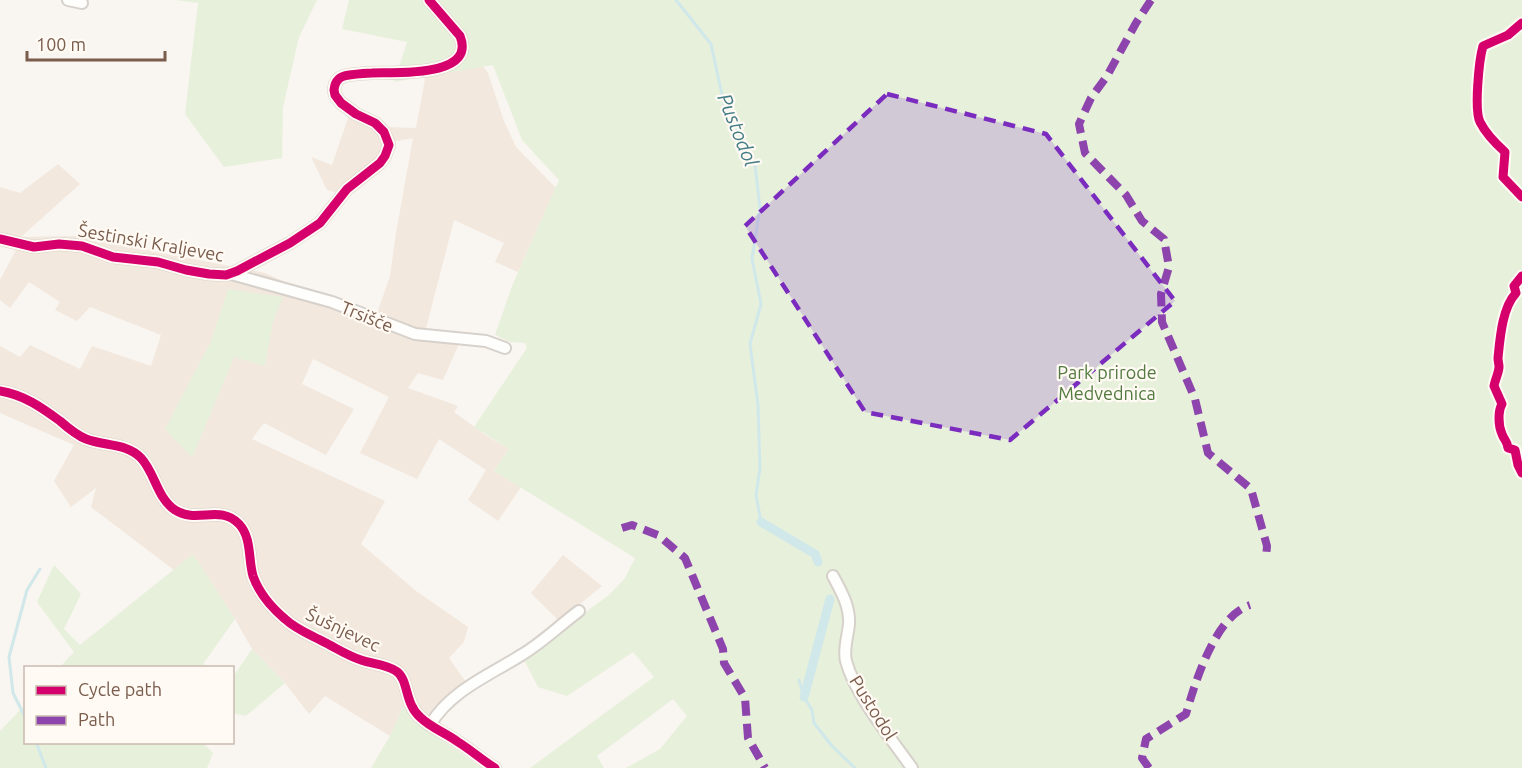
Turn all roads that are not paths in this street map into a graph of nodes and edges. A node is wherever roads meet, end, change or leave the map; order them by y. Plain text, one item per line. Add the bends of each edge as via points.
1 (68, 0) edge
2 (429, 0) edge
3 (82, 3) dead end
4 (0, 239) edge
5 (231, 274) junction
6 (505, 348) dead end
7 (0, 392) edge
8 (833, 576) dead end
9 (579, 611) dead end
10 (430, 725) junction
11 (495, 768) edge
12 (912, 768) edge

1 - 3 street
2 - 5 street, Šestinski Kraljevec via 460,36 461,53 447,66 431,70 342,75 334,90 337,99 384,132 388,145 385,156 347,189 320,223
4 - 5 street, Šestinski Kraljevec via 34,247 72,245 113,257
5 - 6 street, Trsišče via 324,300 415,334 486,341
7 - 10 street, Šušnjevec via 39,405 82,438 135,453 146,464 163,498 176,511 194,516 216,513 231,518 245,533 254,577 273,607 305,633 359,659 398,672 411,706
8 - 12 street, Pustodol via 848,607 845,658 850,674
9 - 10 street via 540,643 458,693
10 - 11 street, Šušnjevec

